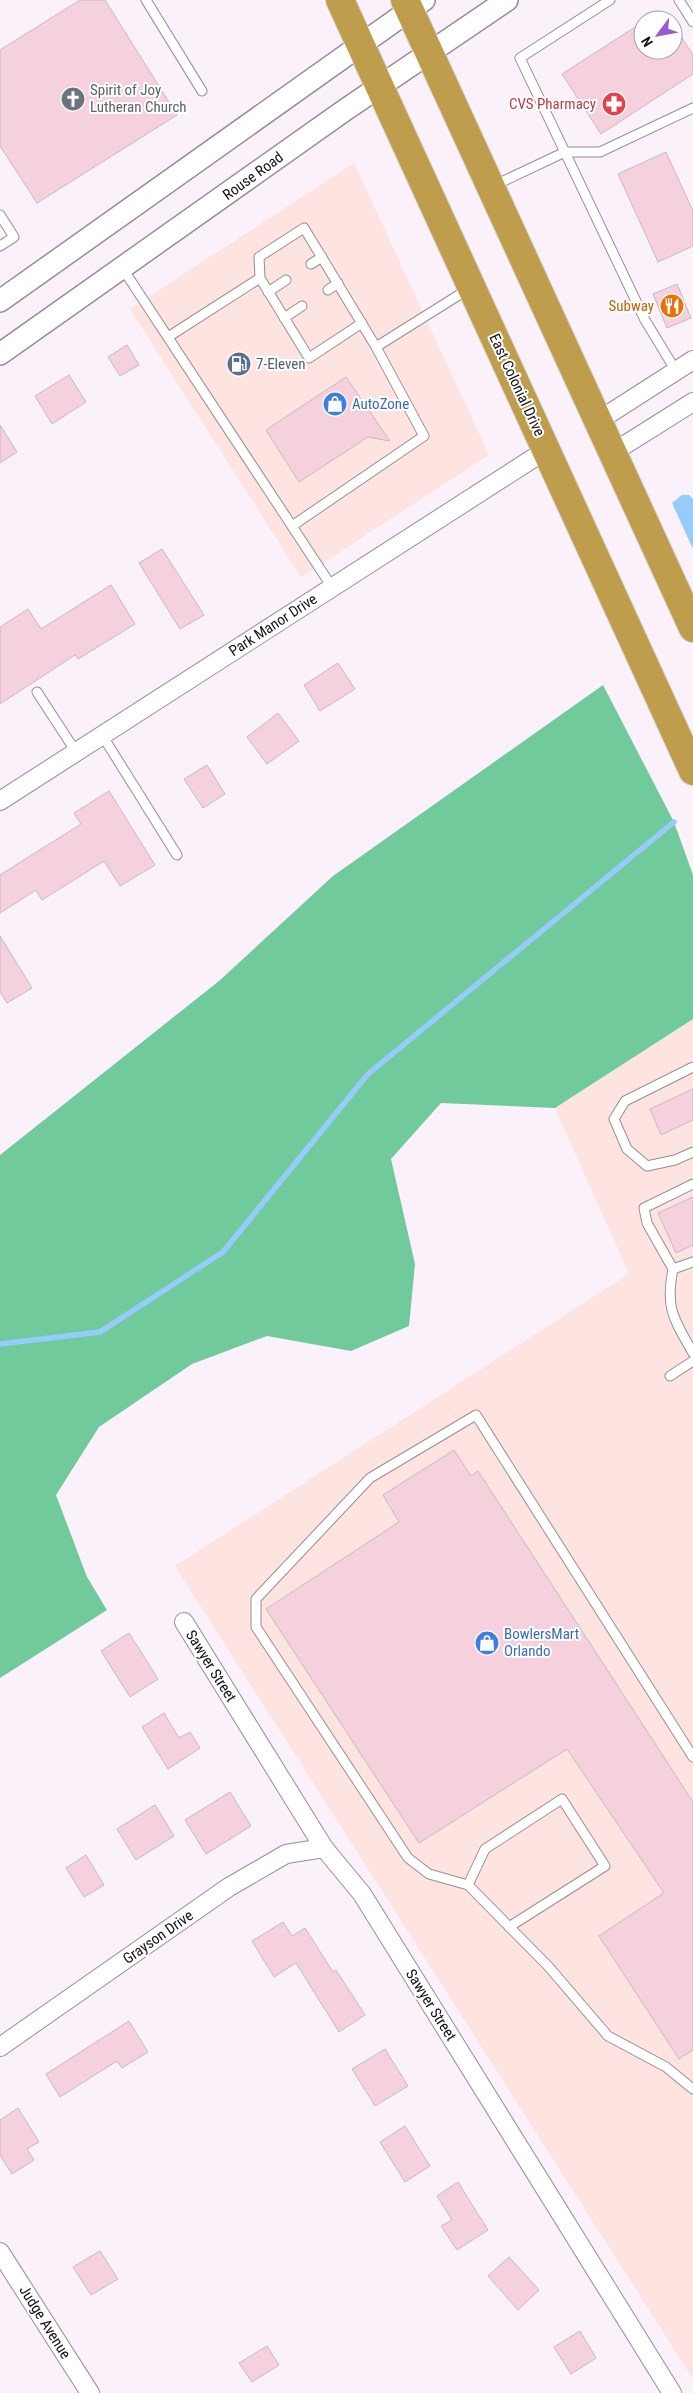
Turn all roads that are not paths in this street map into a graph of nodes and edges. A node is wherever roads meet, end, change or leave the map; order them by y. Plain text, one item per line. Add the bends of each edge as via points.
1 (146, 0) edge
2 (340, 0) edge
3 (507, 0) edge
4 (610, 0) edge
5 (679, 0) edge
6 (413, 3) edge
7 (693, 22) edge
8 (360, 44) junction
9 (429, 52) junction
10 (380, 86) junction
11 (202, 91) dead end
12 (693, 108) edge
13 (565, 152) junction
14 (491, 187) junction
15 (0, 215) edge
16 (0, 246) edge
17 (322, 257) junction
18 (311, 264) dead end
19 (123, 269) junction
20 (260, 278) junction
21 (286, 280) dead end
22 (338, 283) junction
23 (472, 287) junction
24 (328, 290) dead end
25 (268, 292) junction
26 (1, 298) edge
27 (302, 306) dead end
28 (284, 318) junction
29 (362, 323) junction
30 (168, 337) junction
31 (376, 347) junction
32 (0, 354) edge
33 (693, 360) edge
34 (676, 371) junction
35 (693, 402) edge
36 (598, 421) junction
37 (546, 450) junction
38 (612, 453) junction
39 (292, 526) junction
40 (332, 587) junction
41 (693, 628) edge
42 (37, 692) dead end
43 (102, 735) junction
44 (76, 752) junction
45 (693, 771) edge
46 (0, 801) edge
47 (177, 855) dead end
48 (693, 1067) edge
49 (693, 1152) edge
50 (693, 1184) edge
51 (693, 1262) edge
52 (673, 1268) junction
53 (693, 1354) edge
54 (693, 1361) edge
55 (670, 1376) dead end
56 (184, 1622) dead end
57 (693, 1757) edge
58 (324, 1848) junction
59 (468, 1885) junction
60 (509, 1927) junction
61 (0, 2047) edge
62 (693, 2089) edge
63 (0, 2252) edge
64 (90, 2393) edge
65 (672, 2393) edge

1 - 11 lane
2 - 8 highway, East Colonial Drive
3 - 9 street, Rouse Road
4 - 13 lane via 520,58
5 - 7 lane
6 - 8 street
6 - 9 highway
8 - 10 highway, East Colonial Drive
8 - 26 street
9 - 10 street, Rouse Road
9 - 14 highway
10 - 19 street, Rouse Road
10 - 23 highway, East Colonial Drive
12 - 13 lane via 600,152
13 - 14 lane
13 - 34 lane via 645,320
14 - 36 highway
15 - 16 lane via 14,237
17 - 18 lane
17 - 20 lane via 304,228 258,257
17 - 22 lane
19 - 30 lane
19 - 32 street, Rouse Road
20 - 25 lane
20 - 30 lane
21 - 25 lane
22 - 24 lane
22 - 29 lane
23 - 31 lane
23 - 37 highway, East Colonial Drive
25 - 28 lane
27 - 28 lane
28 - 29 lane via 309,358
29 - 31 lane
30 - 39 lane
31 - 39 lane via 424,436
33 - 34 street
34 - 36 street
35 - 38 street
36 - 38 highway
37 - 40 street, Park Manor Drive
37 - 45 highway, East Colonial Drive
38 - 41 highway
39 - 40 lane
40 - 43 street, Park Manor Drive
42 - 44 lane
43 - 44 street, Park Manor Drive
43 - 47 lane
44 - 46 street, Park Manor Drive
48 - 49 lane via 624,1101 614,1119 627,1149 647,1166
50 - 52 lane via 644,1208 647,1223
51 - 52 lane
52 - 53 lane via 669,1306
54 - 55 lane
56 - 58 street, Sawyer Street
57 - 59 lane via 476,1415 370,1478 256,1599 256,1627 408,1858 429,1874
58 - 61 street, Grayson Drive via 286,1854 230,1887
58 - 65 street, Sawyer Street via 362,1894
59 - 60 lane
59 - 60 lane via 485,1848 562,1799 605,1866
60 - 62 lane via 548,1966 608,2036 666,2067
63 - 64 street, Judge Avenue

